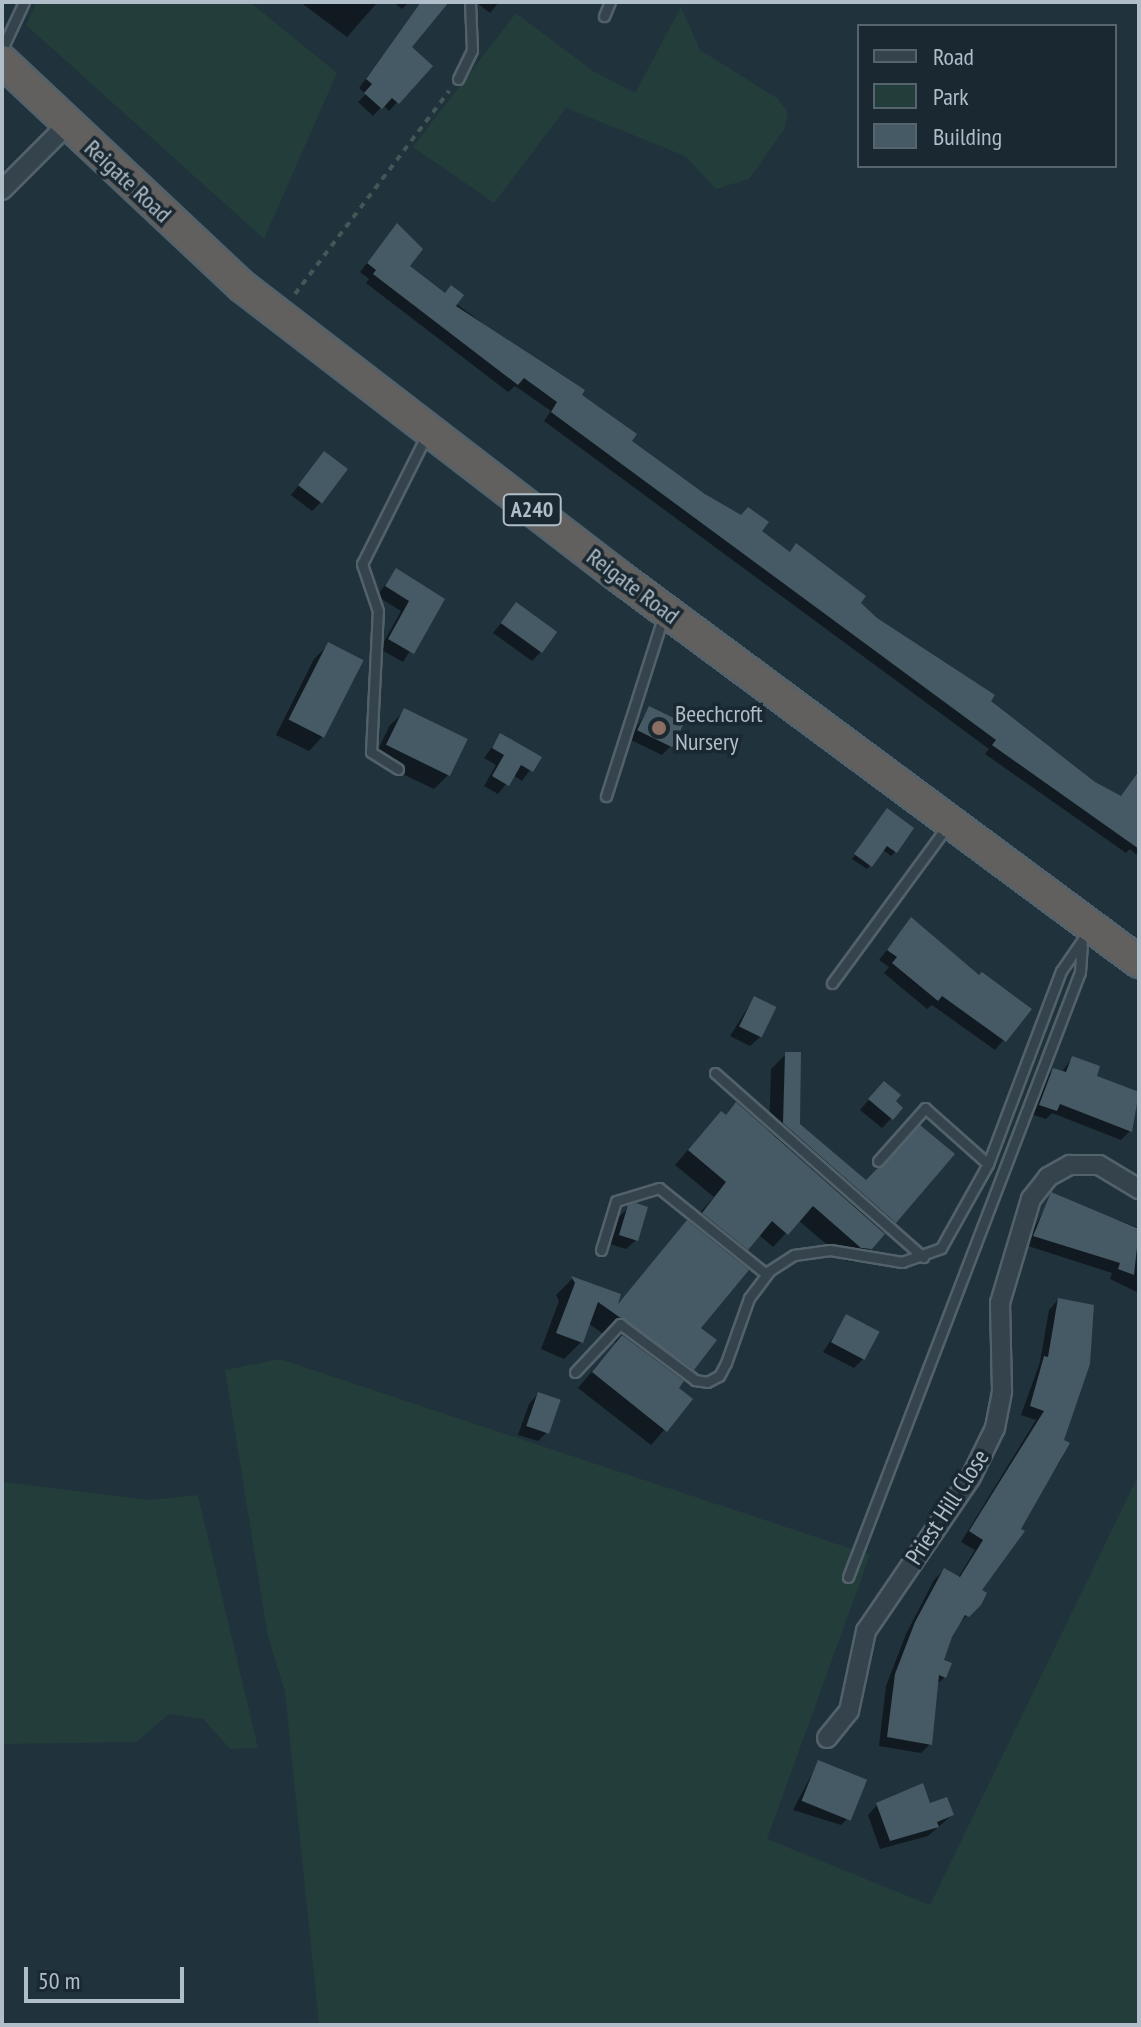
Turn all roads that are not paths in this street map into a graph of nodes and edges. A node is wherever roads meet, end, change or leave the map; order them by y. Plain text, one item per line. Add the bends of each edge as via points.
1 (24, 2) edge
2 (470, 2) edge
3 (610, 2) edge
4 (604, 16) dead end
5 (2, 49) edge
6 (2, 61) edge
7 (458, 79) road end
8 (67, 125) junction
9 (2, 190) edge
10 (429, 431) junction
11 (665, 611) junction
12 (398, 769) dead end
13 (606, 796) dead end
14 (950, 822) junction
15 (1086, 936) junction
16 (1139, 962) edge
17 (832, 983) dead end
18 (715, 1073) dead end
19 (878, 1161) dead end
20 (988, 1164) junction
21 (1139, 1189) edge
22 (601, 1250) dead end
23 (923, 1257) junction
24 (766, 1274) junction
25 (575, 1372) dead end
26 (848, 1577) dead end
27 (827, 1738) dead end

1 - 5 lane
2 - 7 lane via 472,50
3 - 4 lane
6 - 8 highway, Reigate Road / A240
8 - 9 street
8 - 10 highway, Reigate Road / A240 via 279,316
10 - 11 highway, Reigate Road / A240
10 - 12 lane via 362,564 378,611 371,752
11 - 13 lane
11 - 14 highway, Reigate Road / A240
14 - 15 highway, Reigate Road / A240
14 - 17 lane
15 - 16 highway, Reigate Road / A240
15 - 20 lane via 1061,971
15 - 26 lane via 1080,972
18 - 23 lane
19 - 20 lane via 925,1108
20 - 23 lane via 953,1231 941,1248
21 - 27 street, Priest Hill Close via 1099,1165 1070,1165 1048,1177 1031,1199 1000,1303 1002,1391 995,1428 971,1477 866,1631 849,1711
22 - 24 lane via 616,1201 659,1188
23 - 24 lane via 902,1262 830,1250 794,1255
24 - 25 lane via 749,1298 719,1376 695,1380 620,1324

